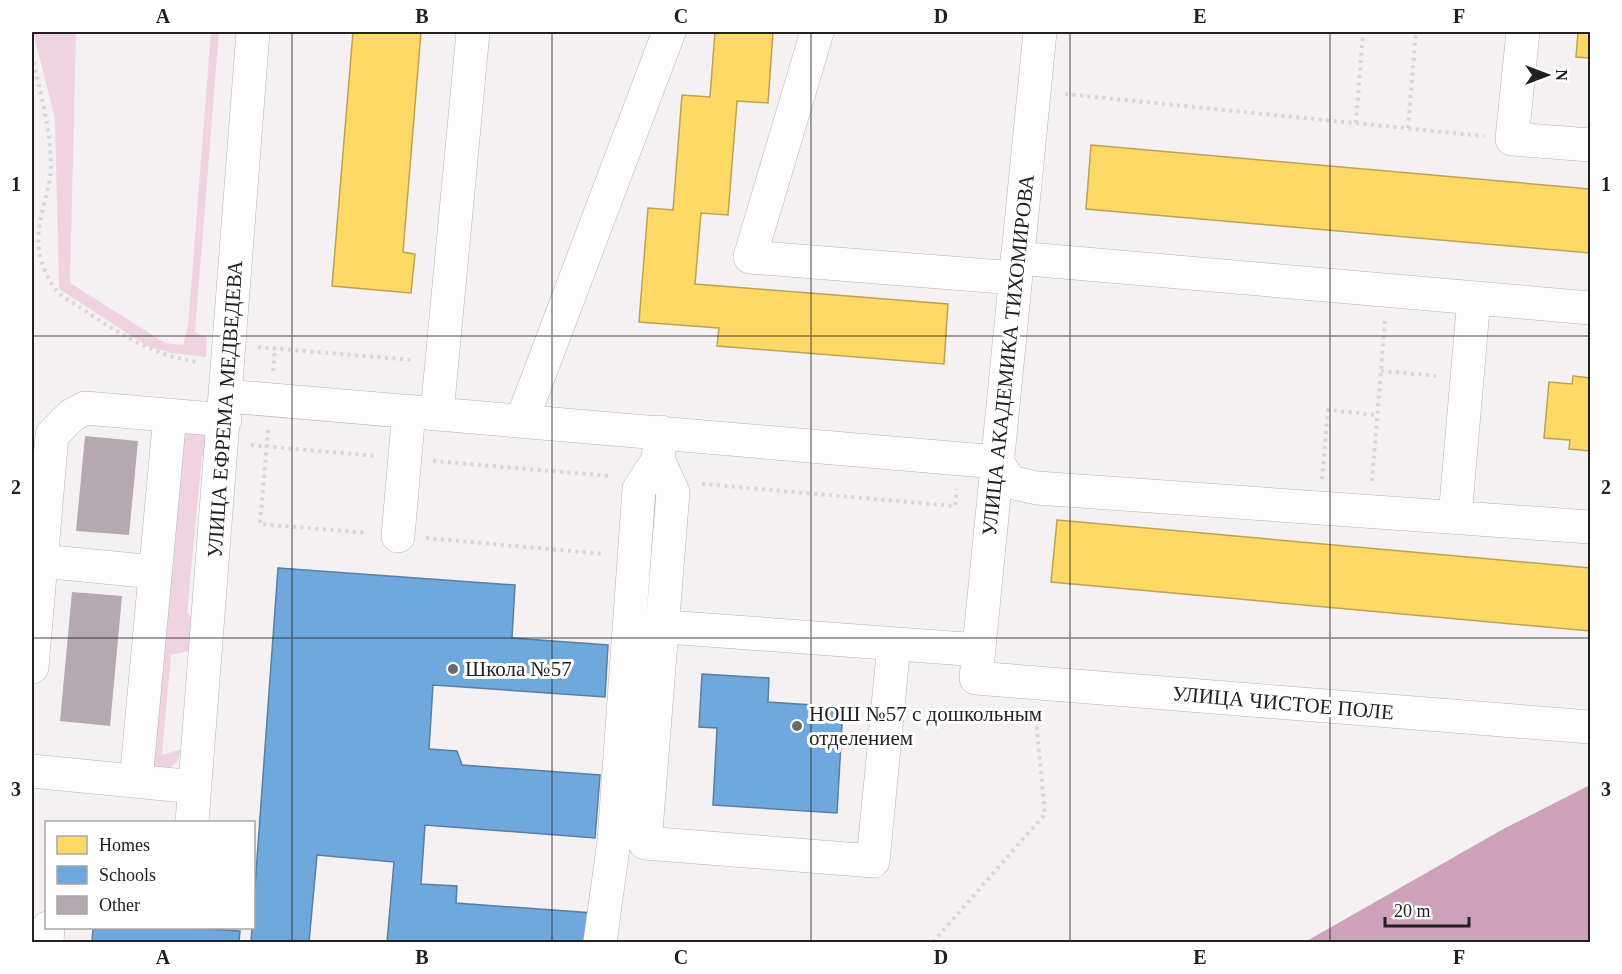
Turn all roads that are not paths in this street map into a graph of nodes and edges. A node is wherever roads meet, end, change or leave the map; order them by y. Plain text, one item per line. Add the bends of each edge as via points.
1 (253, 32) edge
2 (473, 32) edge
3 (669, 32) edge
4 (817, 32) edge
5 (1040, 32) edge
6 (1523, 32) edge
7 (1590, 146) edge
8 (1016, 268) junction
9 (1474, 298) junction
10 (1590, 308) edge
11 (226, 408) junction
12 (423, 412) junction
13 (170, 415) junction
14 (522, 420) junction
15 (659, 446) junction
16 (997, 462) junction
17 (1455, 517) junction
18 (1590, 527) edge
19 (398, 536) road end
20 (41, 561) junction
21 (155, 572) junction
22 (628, 624) junction
23 (663, 626) junction
24 (894, 644) junction
25 (978, 664) junction
26 (32, 667) edge
27 (1590, 728) edge
28 (32, 771) edge
29 (136, 781) junction
30 (195, 787) junction
31 (192, 821) edge
32 (600, 942) edge

1 - 11 street, УЛИЦА ЕФРЕМА МЕДВЕДЕВА
2 - 12 street via 443,363
3 - 14 street
4 - 8 street via 750,257
5 - 8 street, УЛИЦА АКАДЕМИКА ТИХОМИРОВА
6 - 7 street via 1512,139
8 - 9 street
8 - 16 street, УЛИЦА АКАДЕМИКА ТИХОМИРОВА
9 - 10 street
9 - 17 street
11 - 12 street via 271,400
11 - 13 street
11 - 30 street, УЛИЦА ЕФРЕМА МЕДВЕДЕВА
12 - 14 street
12 - 19 street
13 - 20 street via 86,408 72,415 52,435
13 - 21 street
14 - 15 street
15 - 16 street
15 - 22 street via 639,489
15 - 23 street via 673,492
16 - 17 street via 1010,482 1037,488
16 - 25 street, УЛИЦА АКАДЕМИКА ТИХОМИРОВА
17 - 18 street
20 - 21 street
20 - 26 street
21 - 29 street
22 - 23 street, УЛИЦА ЧИСТОЕ ПОЛЕ
22 - 32 street via 614,841
23 - 24 street, УЛИЦА ЧИСТОЕ ПОЛЕ
23 - 24 street via 645,843 873,861
24 - 25 street, УЛИЦА ЧИСТОЕ ПОЛЕ
25 - 27 street, УЛИЦА ЧИСТОЕ ПОЛЕ
28 - 29 street
29 - 30 street
30 - 31 street, УЛИЦА ЕФРЕМА МЕДВЕДЕВА

